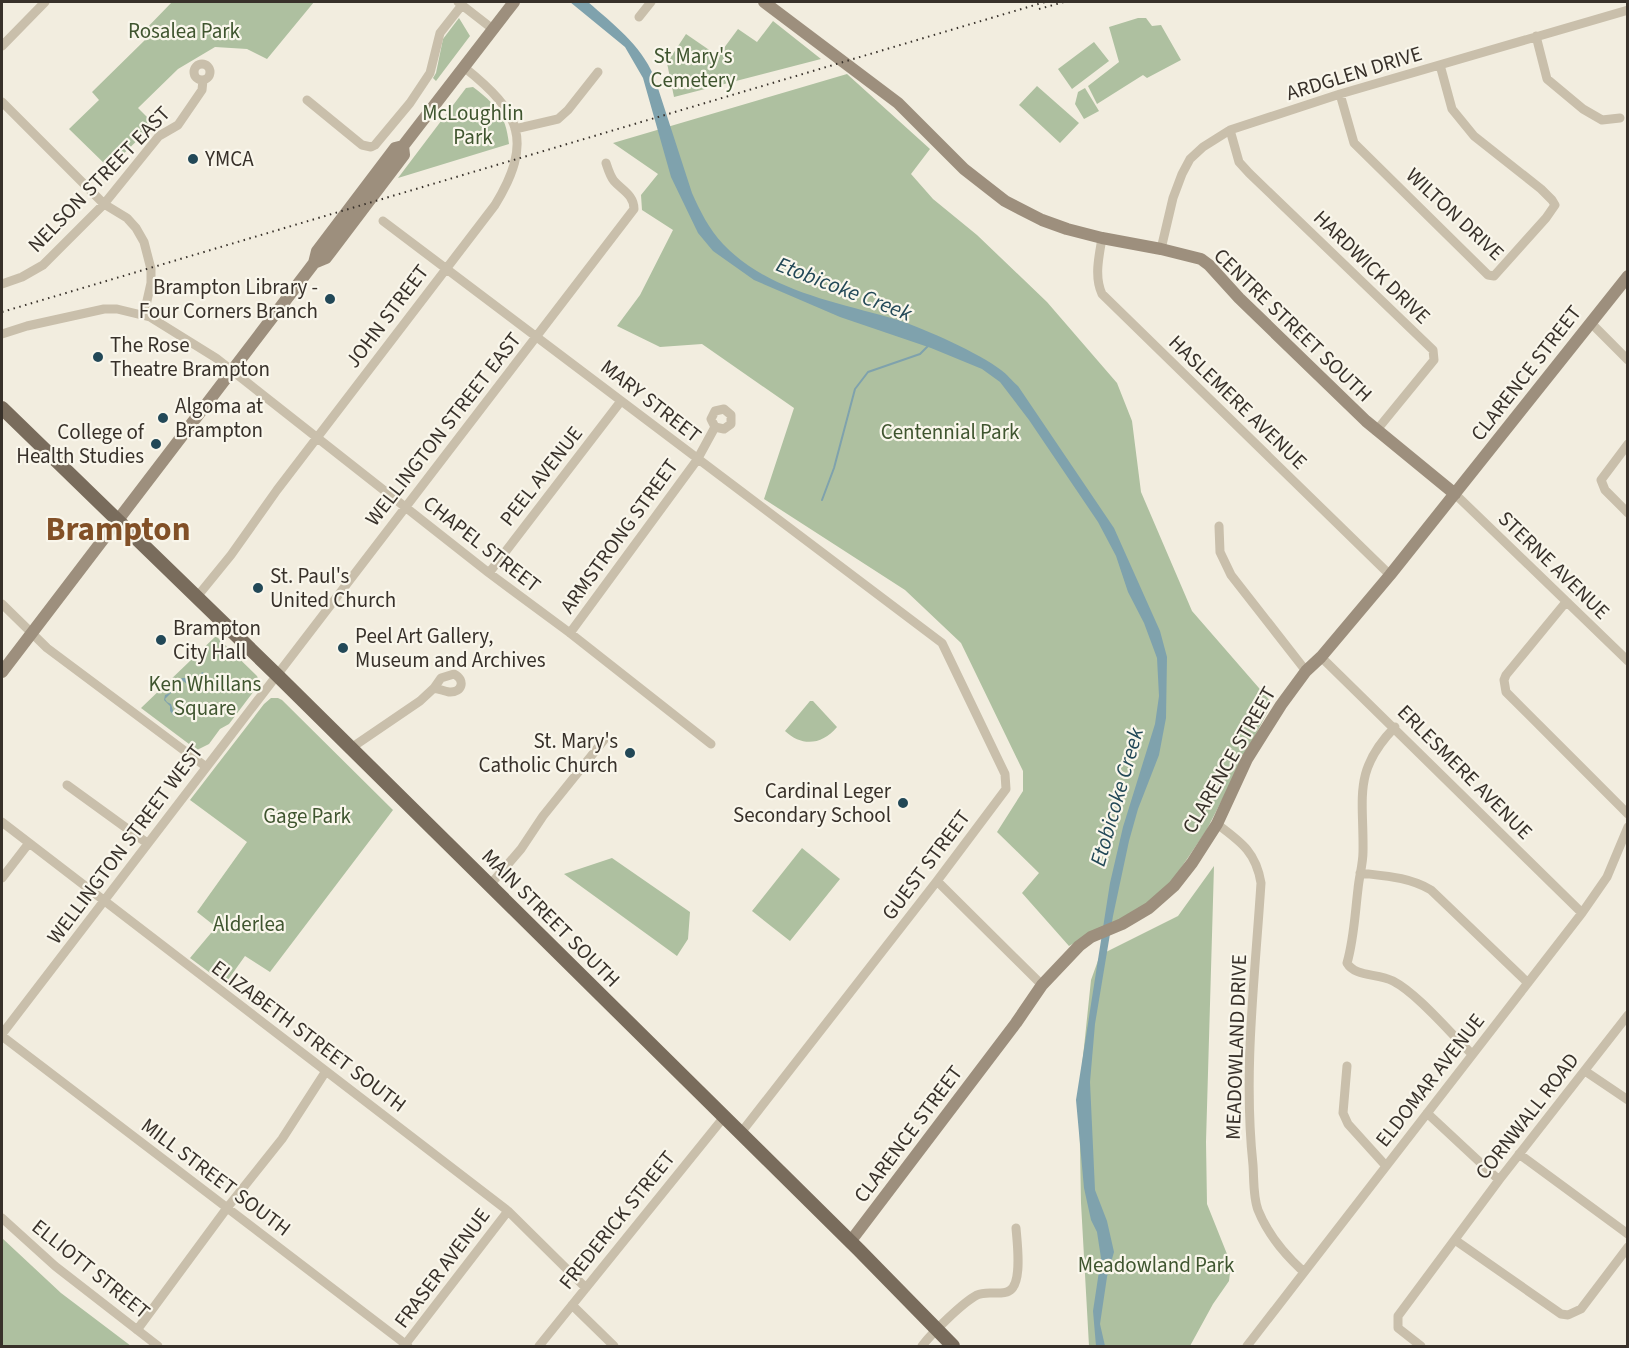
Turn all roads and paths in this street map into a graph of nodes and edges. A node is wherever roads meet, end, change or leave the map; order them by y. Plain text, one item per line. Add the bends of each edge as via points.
1 (45, 2) edge
2 (514, 2) edge
3 (651, 2) edge
4 (764, 2) edge
5 (460, 3) edge
6 (1628, 10) edge
7 (639, 17) dead end
8 (494, 30) junction
9 (1536, 36) junction
10 (2, 46) edge
11 (1440, 65) junction
12 (465, 68) junction
13 (598, 72) dead end
14 (203, 80) dead end
15 (1340, 94) junction
16 (307, 100) dead end
17 (2, 102) edge
18 (1620, 118) dead end
19 (515, 129) junction
20 (1230, 130) junction
21 (606, 163) dead end
22 (104, 204) junction
23 (383, 220) dead end
24 (1102, 238) junction
25 (1161, 249) junction
26 (446, 268) junction
27 (1628, 276) edge
28 (2, 284) edge
29 (144, 314) junction
30 (1591, 323) junction
31 (2, 334) edge
32 (537, 336) junction
33 (1628, 360) edge
34 (232, 371) junction
35 (621, 401) junction
36 (2, 408) edge
37 (715, 427) dead end
38 (1376, 431) junction
39 (318, 437) junction
40 (1628, 444) edge
41 (697, 460) junction
42 (1455, 494) junction
43 (405, 507) junction
44 (1628, 513) edge
45 (117, 521) junction
46 (1219, 526) dead end
47 (489, 573) junction
48 (1390, 575) junction
49 (196, 598) junction
50 (1566, 602) junction
51 (2, 604) edge
52 (897, 610) joint
53 (32, 633) junction
54 (570, 633) junction
55 (1321, 657) junction
56 (1628, 661) edge
57 (1306, 671) junction
58 (2, 672) edge
59 (277, 675) junction
60 (434, 688) dead end
61 (1395, 727) junction
62 (604, 740) dead end
63 (711, 744) dead end
64 (351, 748) junction
65 (206, 766) junction
66 (67, 785) dead end
67 (1628, 814) edge
68 (2, 822) edge
69 (1217, 824) junction
70 (1628, 827) edge
71 (30, 843) junction
72 (147, 843) junction
73 (1360, 873) junction
74 (2, 878) edge
75 (937, 881) junction
76 (489, 886) junction
77 (104, 902) junction
78 (1582, 913) junction
79 (1528, 983) junction
80 (1042, 985) junction
81 (1628, 1015) edge
82 (2, 1035) edge
83 (1472, 1054) junction
84 (1347, 1066) dead end
85 (326, 1071) junction
86 (1585, 1071) junction
87 (1628, 1100) edge
88 (1427, 1113) junction
89 (723, 1117) junction
90 (740, 1134) junction
91 (1519, 1154) junction
92 (1386, 1166) junction
93 (1499, 1180) junction
94 (227, 1208) junction
95 (508, 1211) junction
96 (2, 1218) edge
97 (1016, 1228) dead end
98 (1628, 1234) edge
99 (1455, 1240) junction
100 (850, 1242) junction
101 (1628, 1247) edge
102 (1304, 1272) junction
103 (586, 1288) junction
104 (572, 1305) junction
105 (137, 1330) junction
106 (937, 1330) junction
107 (406, 1346) edge
108 (158, 1347) edge
109 (539, 1347) edge
110 (614, 1347) edge
111 (922, 1347) edge
112 (953, 1347) edge
113 (1246, 1347) edge
114 (1421, 1347) edge

1 - 10 street
2 - 8 street
3 - 7 street
4 - 24 street, CENTRE STREET SOUTH via 898,103 964,169 1005,201 1041,220
5 - 8 street
5 - 16 street via 440,33 430,73 375,145 362,145
6 - 9 street, ARDGLEN DRIVE
8 - 12 street
9 - 11 street, ARDGLEN DRIVE
9 - 18 street via 1547,79 1602,120
11 - 15 street, ARDGLEN DRIVE
11 - 15 street, WILTON DRIVE via 1452,109 1474,136 1555,205 1494,276 1488,275 1354,142
12 - 19 street via 501,100
12 - 34 street via 404,146 404,155 326,258 314,263
13 - 19 street via 558,118
14 - 22 street, NELSON STREET EAST via 202,90 178,125 159,136
15 - 20 street, ARDGLEN DRIVE
17 - 22 street
19 - 26 street, JOHN STREET via 515,165 505,189
20 - 25 street, ARDGLEN DRIVE via 1190,159 1173,198
20 - 38 street, HARDWICK DRIVE via 1239,162 1249,173 1433,350 1434,360
21 - 32 street, WELLINGTON STREET EAST via 612,179 629,195 634,209
22 - 28 street, NELSON STREET EAST via 43,265
22 - 29 street via 127,219 144,242 151,283
23 - 26 street, MARY STREET
24 - 25 street, CENTRE STREET SOUTH
24 - 48 street, HASLEMERE AVENUE via 1098,286 1102,294
25 - 38 street, CENTRE STREET SOUTH via 1209,265
26 - 32 street, MARY STREET
26 - 39 street, JOHN STREET
27 - 30 street, CLARENCE STREET
29 - 31 street via 104,309
29 - 34 street, CHAPEL STREET via 198,345
30 - 33 street
30 - 42 street, CLARENCE STREET
32 - 35 street, MARY STREET
32 - 43 street, WELLINGTON STREET EAST
34 - 39 street, CHAPEL STREET
34 - 45 street
35 - 41 street, MARY STREET
35 - 47 street, PEEL AVENUE
36 - 45 main road, MAIN STREET SOUTH
37 - 41 street, ARMSTRONG STREET
38 - 42 street, CENTRE STREET SOUTH
39 - 43 street, CHAPEL STREET
39 - 49 street, JOHN STREET
40 - 44 street via 1601,480 1605,490
41 - 52 street, MARY STREET
41 - 54 street, ARMSTRONG STREET
42 - 48 street, CLARENCE STREET
42 - 50 street, STERNE AVENUE
43 - 47 street, CHAPEL STREET
43 - 59 street, WELLINGTON STREET EAST
45 - 49 main road, MAIN STREET SOUTH
45 - 53 street
46 - 57 street via 1220,552 1231,575
47 - 54 street, CHAPEL STREET
48 - 55 street, CLARENCE STREET
49 - 59 main road, MAIN STREET SOUTH
50 - 56 street, STERNE AVENUE
50 - 67 street via 1506,675 1504,686
51 - 53 street
52 - 75 street, GUEST STREET via 942,643 1006,779 1006,789
53 - 58 street
53 - 65 street
54 - 63 street, CHAPEL STREET
55 - 57 street, CLARENCE STREET
55 - 61 street, ERLESMERE AVENUE
57 - 69 street, CLARENCE STREET via 1247,759
59 - 64 main road, MAIN STREET SOUTH
59 - 65 street, WELLINGTON STREET WEST
60 - 64 street
61 - 73 street via 1368,763 1363,777
61 - 78 street, ERLESMERE AVENUE
62 - 76 street
64 - 76 main road, MAIN STREET SOUTH
65 - 72 street, WELLINGTON STREET WEST
66 - 72 street
68 - 71 street, ELIZABETH STREET SOUTH
69 - 80 street, CLARENCE STREET via 1174,886 1149,908 1091,937
69 - 102 street, MEADOWLAND DRIVE via 1254,857 1261,883 1248,1090 1257,1208 1270,1235
70 - 78 street, ELDOMAR AVENUE via 1607,877
71 - 74 street
71 - 77 street, ELIZABETH STREET SOUTH
72 - 77 street, WELLINGTON STREET WEST
73 - 79 street via 1404,878 1431,890
73 - 83 street via 1347,963 1350,969 1378,975 1406,988
75 - 80 street
75 - 90 street, GUEST STREET
76 - 89 main road, MAIN STREET SOUTH
77 - 82 street, WELLINGTON STREET WEST
77 - 85 street, ELIZABETH STREET SOUTH
78 - 79 street, ELDOMAR AVENUE
79 - 83 street, ELDOMAR AVENUE
80 - 100 street, CLARENCE STREET
81 - 86 street, CORNWALL ROAD
82 - 94 street, MILL STREET SOUTH
83 - 88 street, ELDOMAR AVENUE
84 - 92 street via 1343,1113 1348,1124
85 - 94 street via 282,1139
85 - 95 street, ELIZABETH STREET SOUTH
86 - 87 street
86 - 91 street, CORNWALL ROAD
88 - 92 street, ELDOMAR AVENUE
88 - 93 street
89 - 90 main road, MAIN STREET SOUTH
89 - 103 street, FREDERICK STREET
90 - 100 main road, MAIN STREET SOUTH
91 - 93 street, CORNWALL ROAD
91 - 98 street
92 - 102 street, ELDOMAR AVENUE
93 - 99 street, CORNWALL ROAD
94 - 105 street
94 - 107 street, MILL STREET SOUTH
95 - 103 street, ELIZABETH STREET SOUTH
95 - 107 street, FRASER AVENUE
96 - 105 street, ELLIOTT STREET via 55,1266
97 - 106 street via 1018,1259 1014,1287 1008,1292 978,1294
99 - 101 street via 1561,1314 1568,1315 1581,1310
99 - 114 street, CORNWALL ROAD via 1398,1316 1398,1328
100 - 106 main road, MAIN STREET SOUTH
102 - 113 street, ELDOMAR AVENUE
103 - 104 street, FREDERICK STREET
104 - 109 street, FREDERICK STREET
104 - 110 street
105 - 108 street, ELLIOTT STREET
106 - 111 street
106 - 112 main road, MAIN STREET SOUTH

